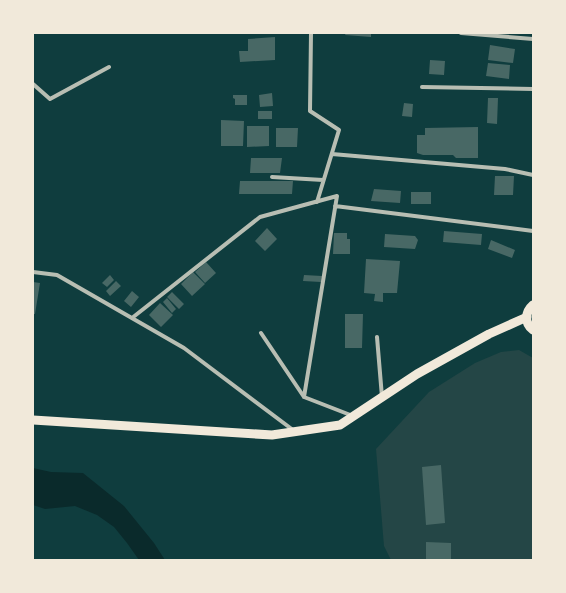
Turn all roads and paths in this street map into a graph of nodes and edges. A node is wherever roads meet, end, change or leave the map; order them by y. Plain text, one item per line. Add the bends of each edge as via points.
1 (311, 33) edge
2 (461, 33) edge
3 (533, 39) edge
4 (109, 67) dead end
5 (33, 84) edge
6 (422, 87) dead end
7 (533, 89) edge
8 (332, 154) junction
9 (533, 175) edge
10 (272, 177) dead end
11 (323, 180) junction
12 (317, 202) junction
13 (335, 206) junction
14 (533, 231) edge
15 (33, 272) edge
16 (533, 305) edge
17 (527, 317) junction
18 (132, 318) junction
19 (533, 330) edge
20 (261, 333) dead end
21 (377, 337) dead end
22 (304, 397) junction
23 (382, 398) junction
24 (354, 416) junction
25 (33, 420) edge
26 (295, 432) junction

1 - 8 street via 310,111 339,130
2 - 3 street
4 - 5 street via 50,99
6 - 7 street
8 - 9 street via 505,169
8 - 11 street
10 - 11 street
11 - 12 street
12 - 13 street via 337,196
12 - 18 street via 260,217
13 - 14 street
13 - 22 street
15 - 18 street via 57,275
16 - 17 main road
17 - 19 main road via 527,322
17 - 23 main road via 482,338 417,374
18 - 26 street via 184,348
20 - 22 street
21 - 23 street
22 - 24 street
23 - 24 main road
24 - 26 main road via 340,425
25 - 26 main road via 272,435

